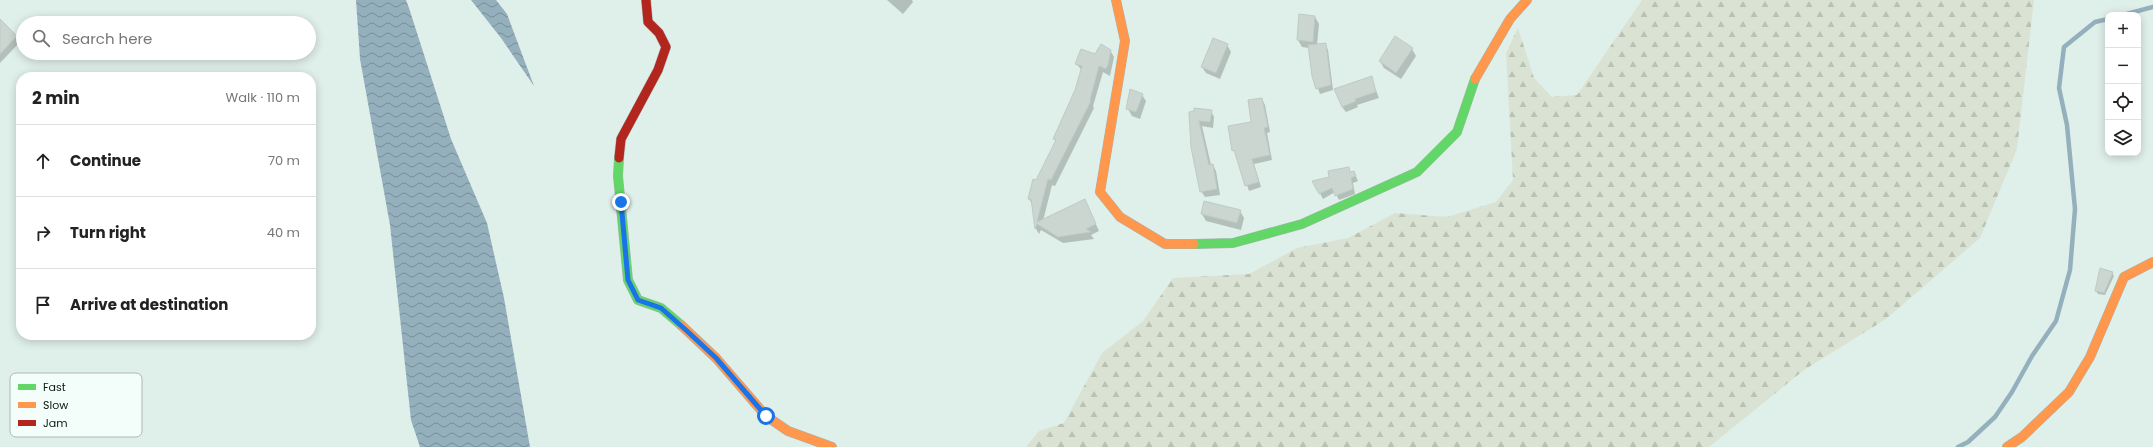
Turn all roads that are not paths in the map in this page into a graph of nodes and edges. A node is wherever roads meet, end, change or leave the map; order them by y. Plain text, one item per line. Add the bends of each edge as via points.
1 (646, 0) edge
2 (1116, 0) edge
3 (1527, 0) edge
4 (2153, 262) edge
5 (832, 447) edge
6 (2007, 447) edge

1 - 5 street via 648,22 666,47 658,70 621,139 618,176 628,280 638,300 661,308 687,331 716,358 766,416 788,431
2 - 3 street via 1125,41 1100,192 1120,217 1165,244 1233,243 1294,226 1417,172 1457,132 1472,83 1510,18
4 - 6 street via 2124,277 2090,357 2069,392 2022,437

